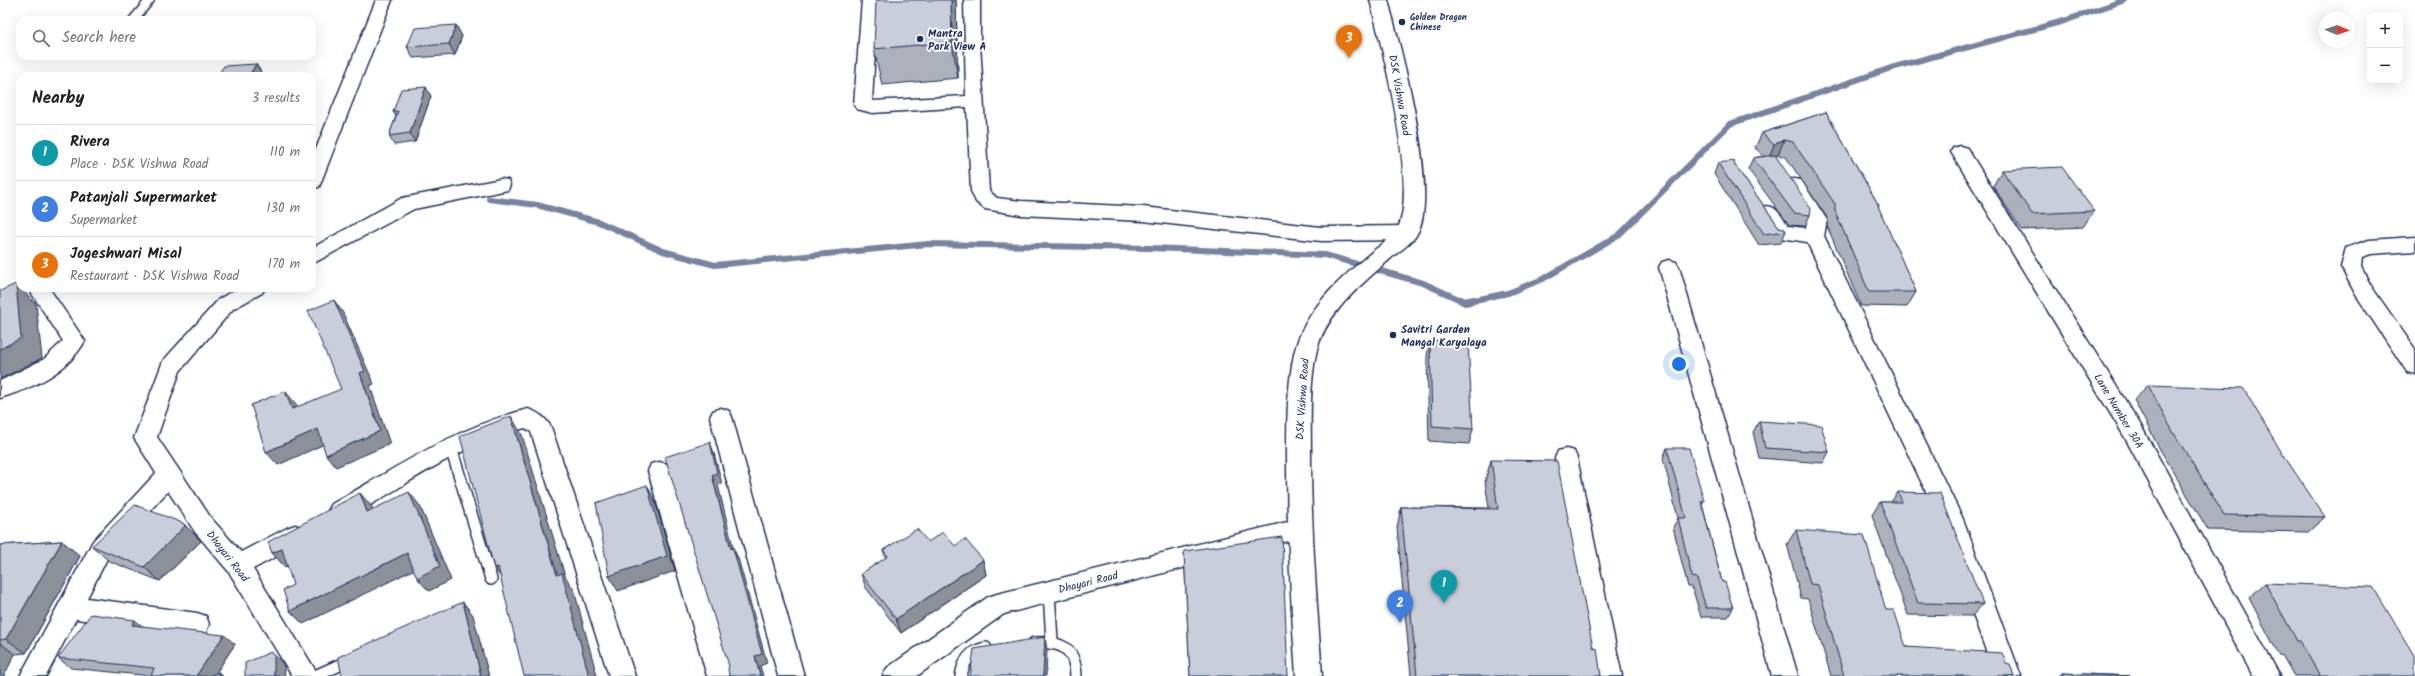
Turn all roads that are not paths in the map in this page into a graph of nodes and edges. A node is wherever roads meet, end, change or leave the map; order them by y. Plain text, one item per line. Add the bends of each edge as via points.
1 (150, 0) edge
2 (384, 0) edge
3 (870, 0) edge
4 (972, 0) edge
5 (1379, 0) edge
6 (136, 16) edge
7 (975, 101) junction
8 (1960, 152) dead end
9 (316, 164) edge
10 (1782, 168) edge
11 (501, 184) dead end
12 (1759, 200) edge
13 (1814, 236) junction
14 (1401, 239) junction
15 (2415, 244) edge
16 (316, 255) edge
17 (1669, 267) dead end
18 (37, 292) edge
19 (41, 292) edge
20 (248, 292) edge
21 (21, 301) dead end
22 (2415, 366) edge
23 (0, 390) edge
24 (721, 417) dead end
25 (451, 448) junction
26 (1566, 458) dead end
27 (659, 471) dead end
28 (169, 474) junction
29 (1299, 529) junction
30 (238, 565) junction
31 (491, 579) edge
32 (1049, 592) junction
33 (70, 607) junction
34 (198, 624) dead end
35 (1052, 641) junction
36 (1022, 644) edge
37 (1000, 647) edge
38 (359, 656) edge
39 (33, 676) edge
40 (306, 676) edge
41 (315, 676) edge
42 (622, 676) edge
43 (720, 676) edge
44 (791, 676) edge
45 (896, 676) edge
46 (961, 676) edge
47 (1076, 676) edge
48 (1308, 676) edge
49 (1609, 676) edge
50 (1785, 676) edge
51 (2008, 676) edge
52 (2267, 676) edge

1 - 6 lane
2 - 9 street
3 - 7 street via 863,105 872,107
4 - 7 street
5 - 14 street, DSK Vishwa Road via 1394,59 1414,171 1414,210
7 - 14 street via 980,191 992,204 1021,208 1143,214 1321,234
8 - 52 street, Lane Number 30A via 2132,430
10 - 13 street via 1817,220
11 - 16 street via 409,203
12 - 13 street via 1782,232
13 - 51 street via 1951,519
14 - 29 street, DSK Vishwa Road via 1353,280 1315,323 1305,354 1299,418
15 - 22 street via 2369,247 2353,253 2351,267 2363,290
17 - 50 street
18 - 21 street
19 - 23 street via 74,341 60,360
20 - 28 street, Dhayari Road via 226,304 171,367 145,438
24 - 44 street
25 - 30 street
25 - 31 lane
25 - 42 street via 509,422 528,418 540,427
26 - 49 street
27 - 43 street
28 - 30 street, Dhayari Road via 203,525
28 - 33 street via 101,548
29 - 32 street, Dhayari Road
29 - 48 street, DSK Vishwa Road
30 - 40 street, Dhayari Road
32 - 35 lane
32 - 45 street, Dhayari Road via 997,605
33 - 34 street
33 - 39 street
35 - 36 lane
35 - 47 lane via 1072,653 1077,662
37 - 46 lane via 978,649 968,656 962,665
38 - 41 lane

